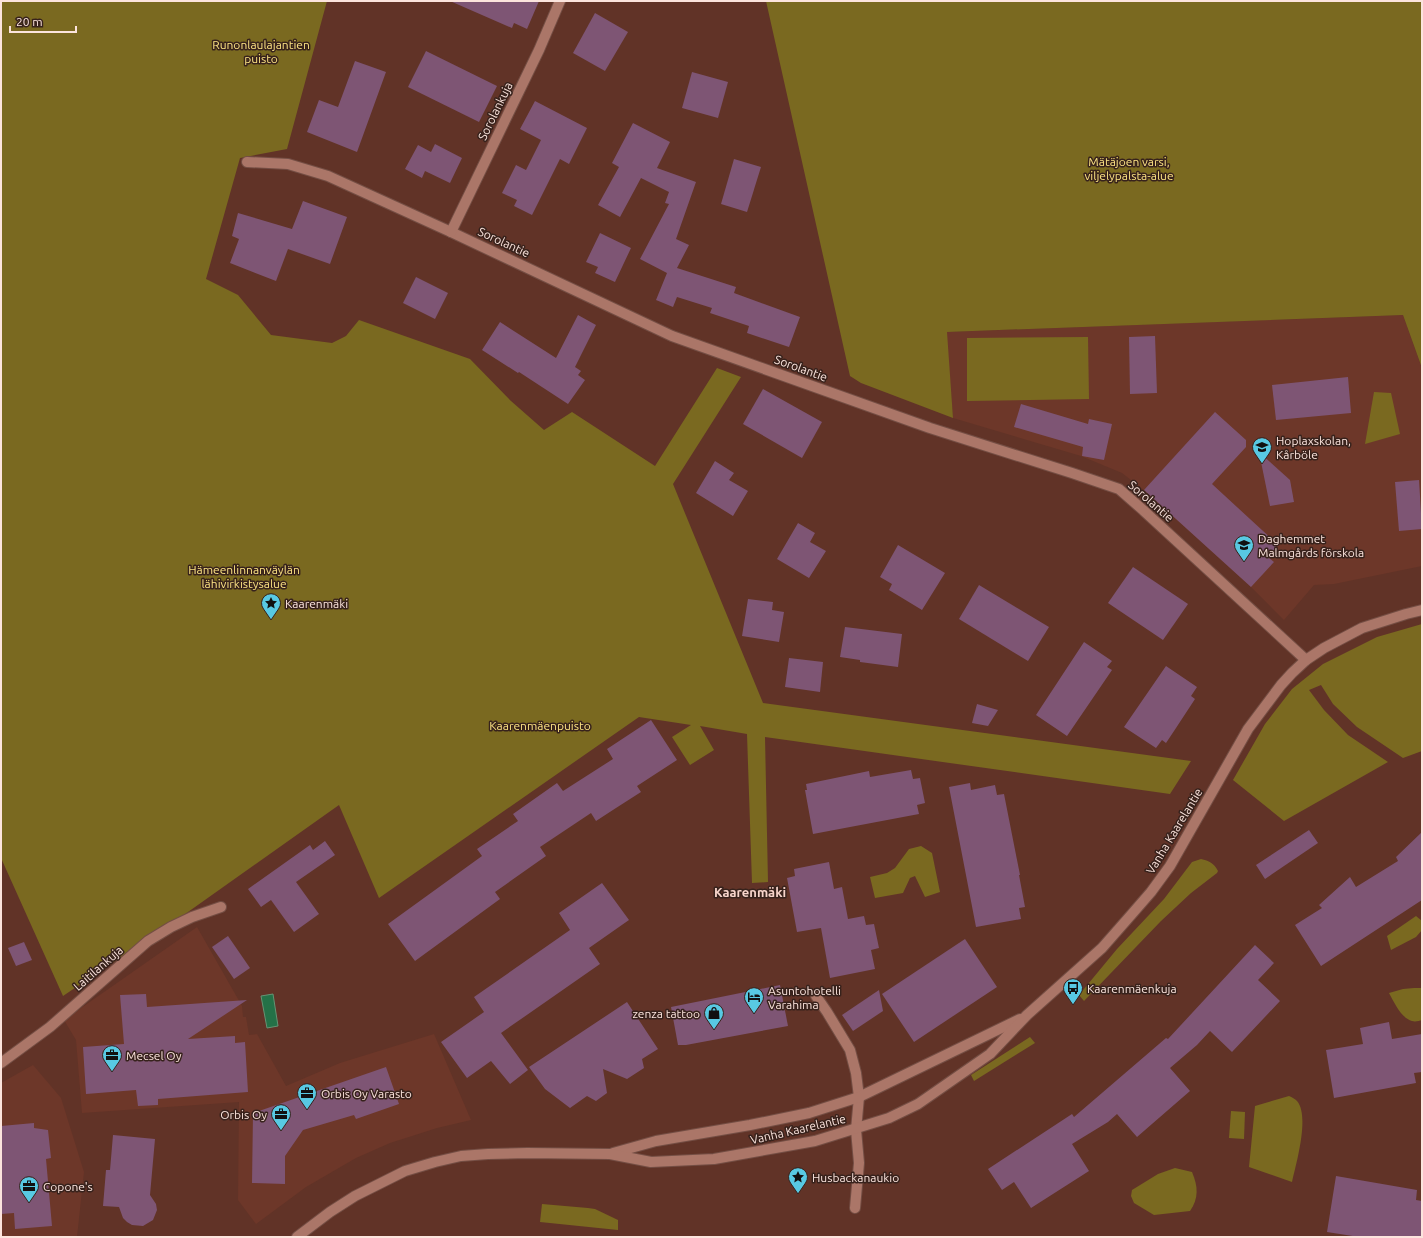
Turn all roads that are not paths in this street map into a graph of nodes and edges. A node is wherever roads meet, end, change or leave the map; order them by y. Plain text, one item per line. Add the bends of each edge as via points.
1 (560, 1) edge
2 (248, 162) dead end
3 (451, 232) junction
4 (1422, 610) edge
5 (1306, 660) junction
6 (221, 907) dead end
7 (816, 996) dead end
8 (1027, 1015) junction
9 (1, 1063) edge
10 (860, 1097) junction
11 (856, 1130) junction
12 (610, 1154) junction
13 (855, 1208) dead end
14 (297, 1237) edge

1 - 3 street, Sorolankuja
2 - 3 street, Sorolantie via 288,164 328,176
3 - 5 street, Sorolantie via 672,336 930,428 1119,489
4 - 5 street, Vanha Kaarelantie via 1362,628
5 - 8 street, Vanha Kaarelantie via 1281,685 1248,729 1170,866 1151,892 1102,948
6 - 9 street, Laitilankuja via 192,917 148,941 50,1028
7 - 10 street via 850,1050
8 - 10 street, Vanha Kaarelantie
8 - 11 street, Vanha Kaarelantie via 990,1054 918,1104
10 - 11 street
10 - 12 street, Vanha Kaarelantie via 809,1113 656,1141
11 - 12 street, Vanha Kaarelantie via 815,1141 714,1160 651,1162
11 - 13 street via 859,1163
12 - 14 street, Vanha Kaarelantie via 488,1154 461,1156 435,1162 405,1171 355,1196

